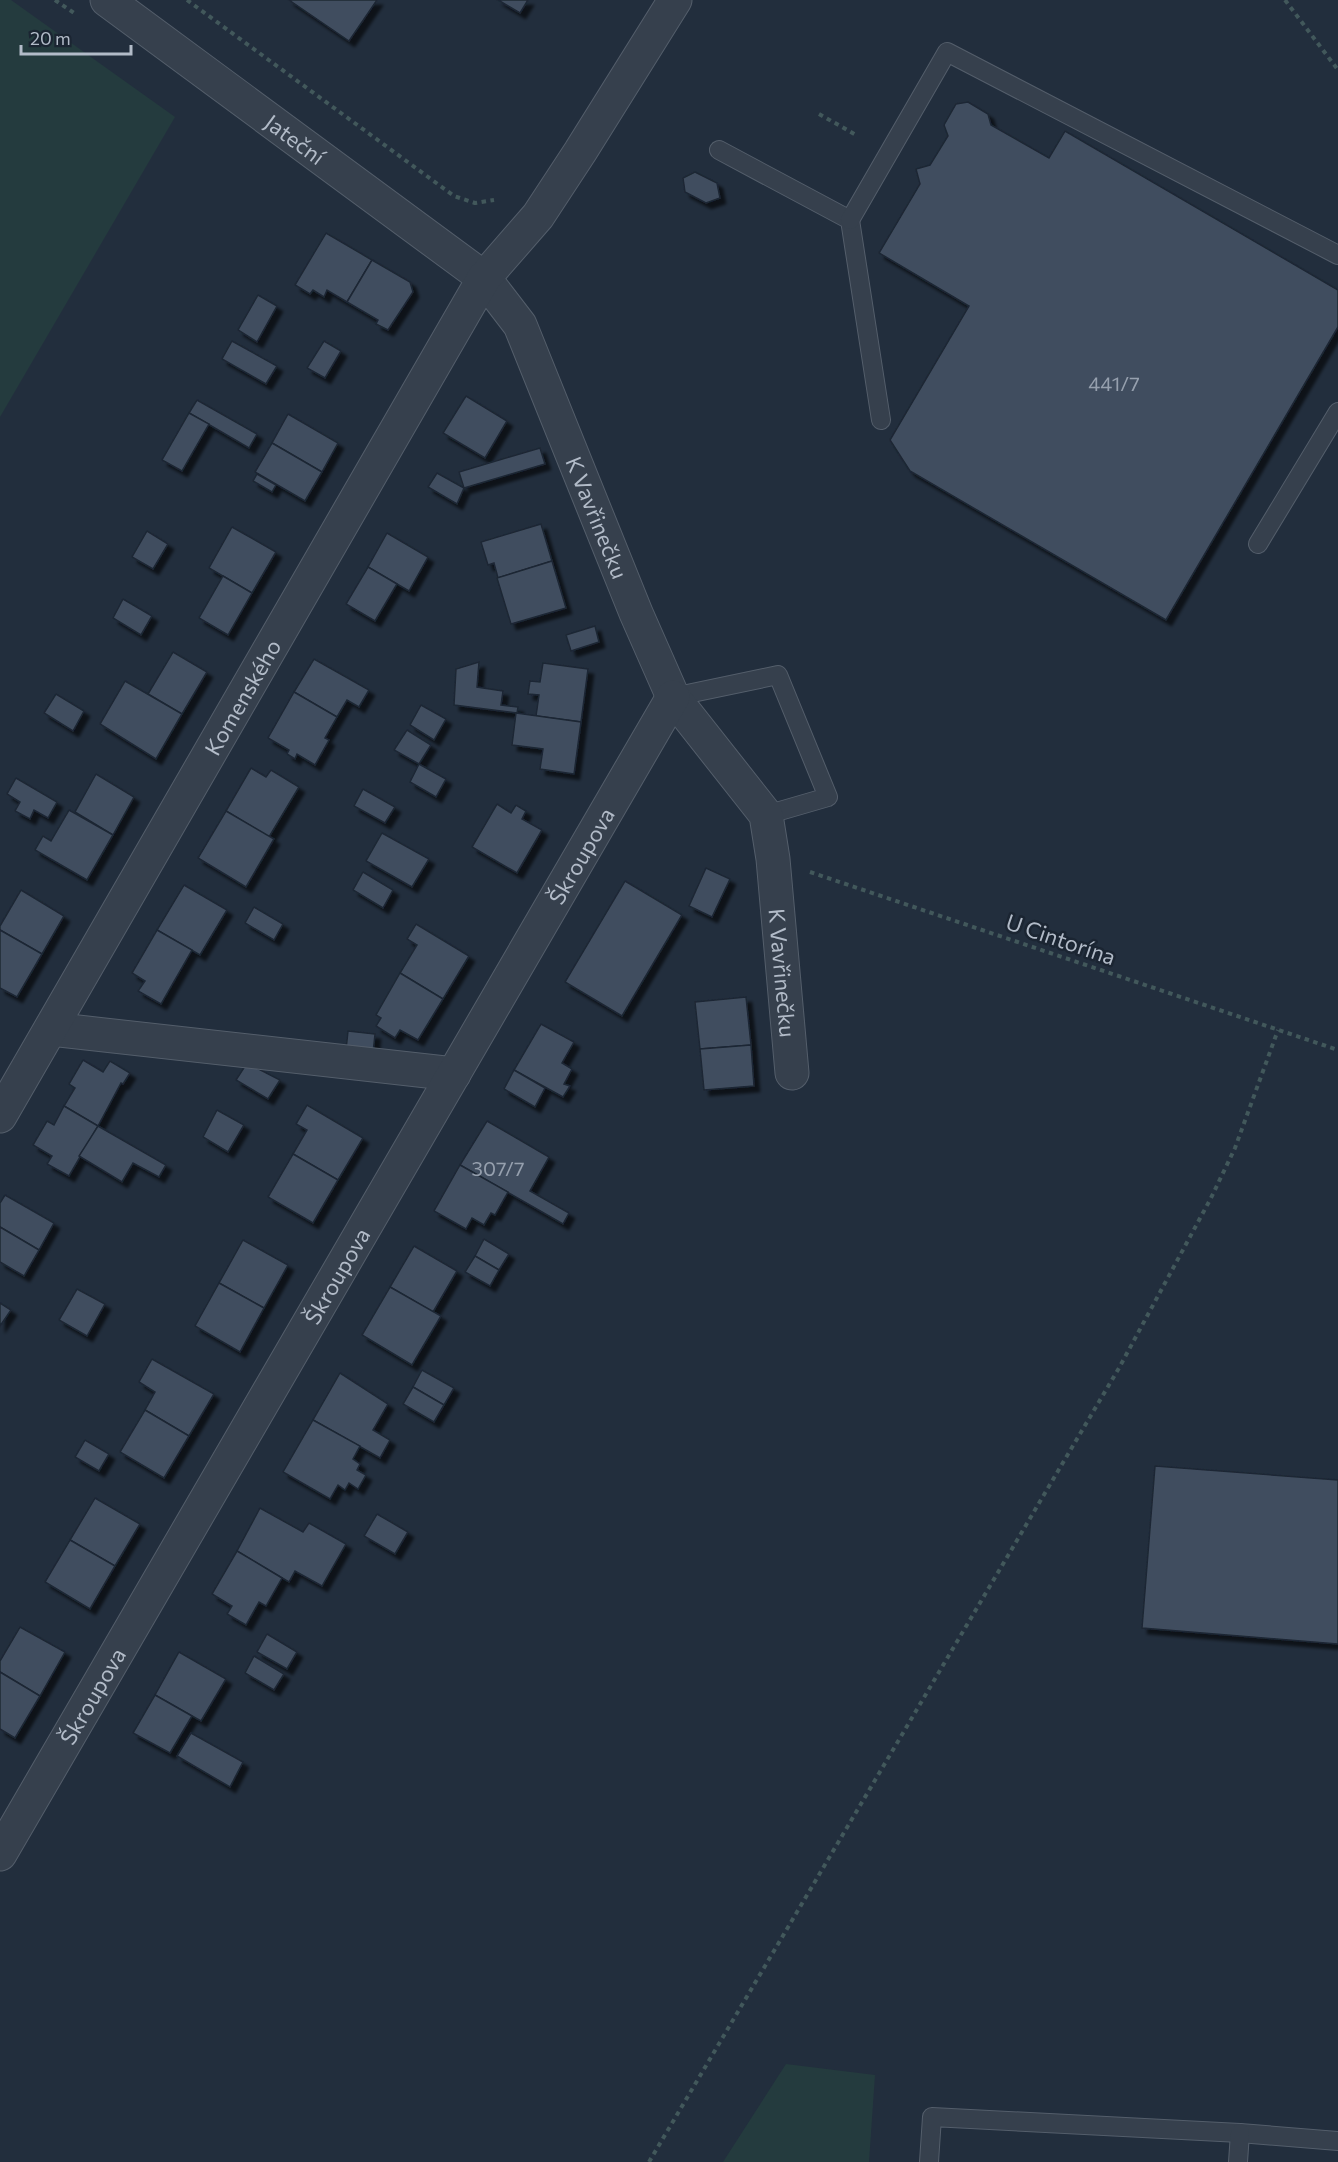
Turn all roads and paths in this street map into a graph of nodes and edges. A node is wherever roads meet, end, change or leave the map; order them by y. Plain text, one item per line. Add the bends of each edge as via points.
1 (107, 0) edge
2 (187, 0) edge
3 (675, 0) edge
4 (1285, 0) edge
5 (1338, 70) edge
6 (819, 114) dead end
7 (858, 136) dead end
8 (719, 150) dead end
9 (494, 200) dead end
10 (849, 220) junction
11 (1338, 255) edge
12 (484, 278) junction
13 (1338, 412) edge
14 (881, 420) dead end
15 (1258, 544) dead end
16 (673, 697) junction
17 (766, 814) junction
18 (772, 859) junction
19 (51, 1029) junction
20 (1278, 1030) junction
21 (1338, 1050) edge
22 (792, 1073) dead end
23 (454, 1074) junction
24 (0, 1116) edge
25 (0, 1854) edge
26 (1240, 2133) junction
27 (1338, 2141) edge
28 (649, 2162) edge
29 (929, 2162) edge
30 (1238, 2162) edge

1 - 12 street, Jateční
2 - 9 path via 454,196 475,203
3 - 12 street via 538,216
4 - 5 path
6 - 7 path
8 - 10 lane
10 - 11 lane via 947,52
10 - 14 lane
12 - 16 street, K Vavřinečku via 519,325
12 - 19 street, Komenského
13 - 15 lane
16 - 17 street, K Vavřinečku
16 - 17 lane via 778,675 828,797
16 - 23 street, Škroupova
17 - 18 street, K Vavřinečku
18 - 20 path, U Cintorína
18 - 22 street, K Vavřinečku
19 - 23 street
19 - 24 street, Komenského
20 - 21 path, U Cintorína
20 - 28 path via 1230,1158 1119,1368
23 - 25 street, Škroupova
26 - 27 lane
26 - 29 lane via 933,2117
26 - 30 lane

